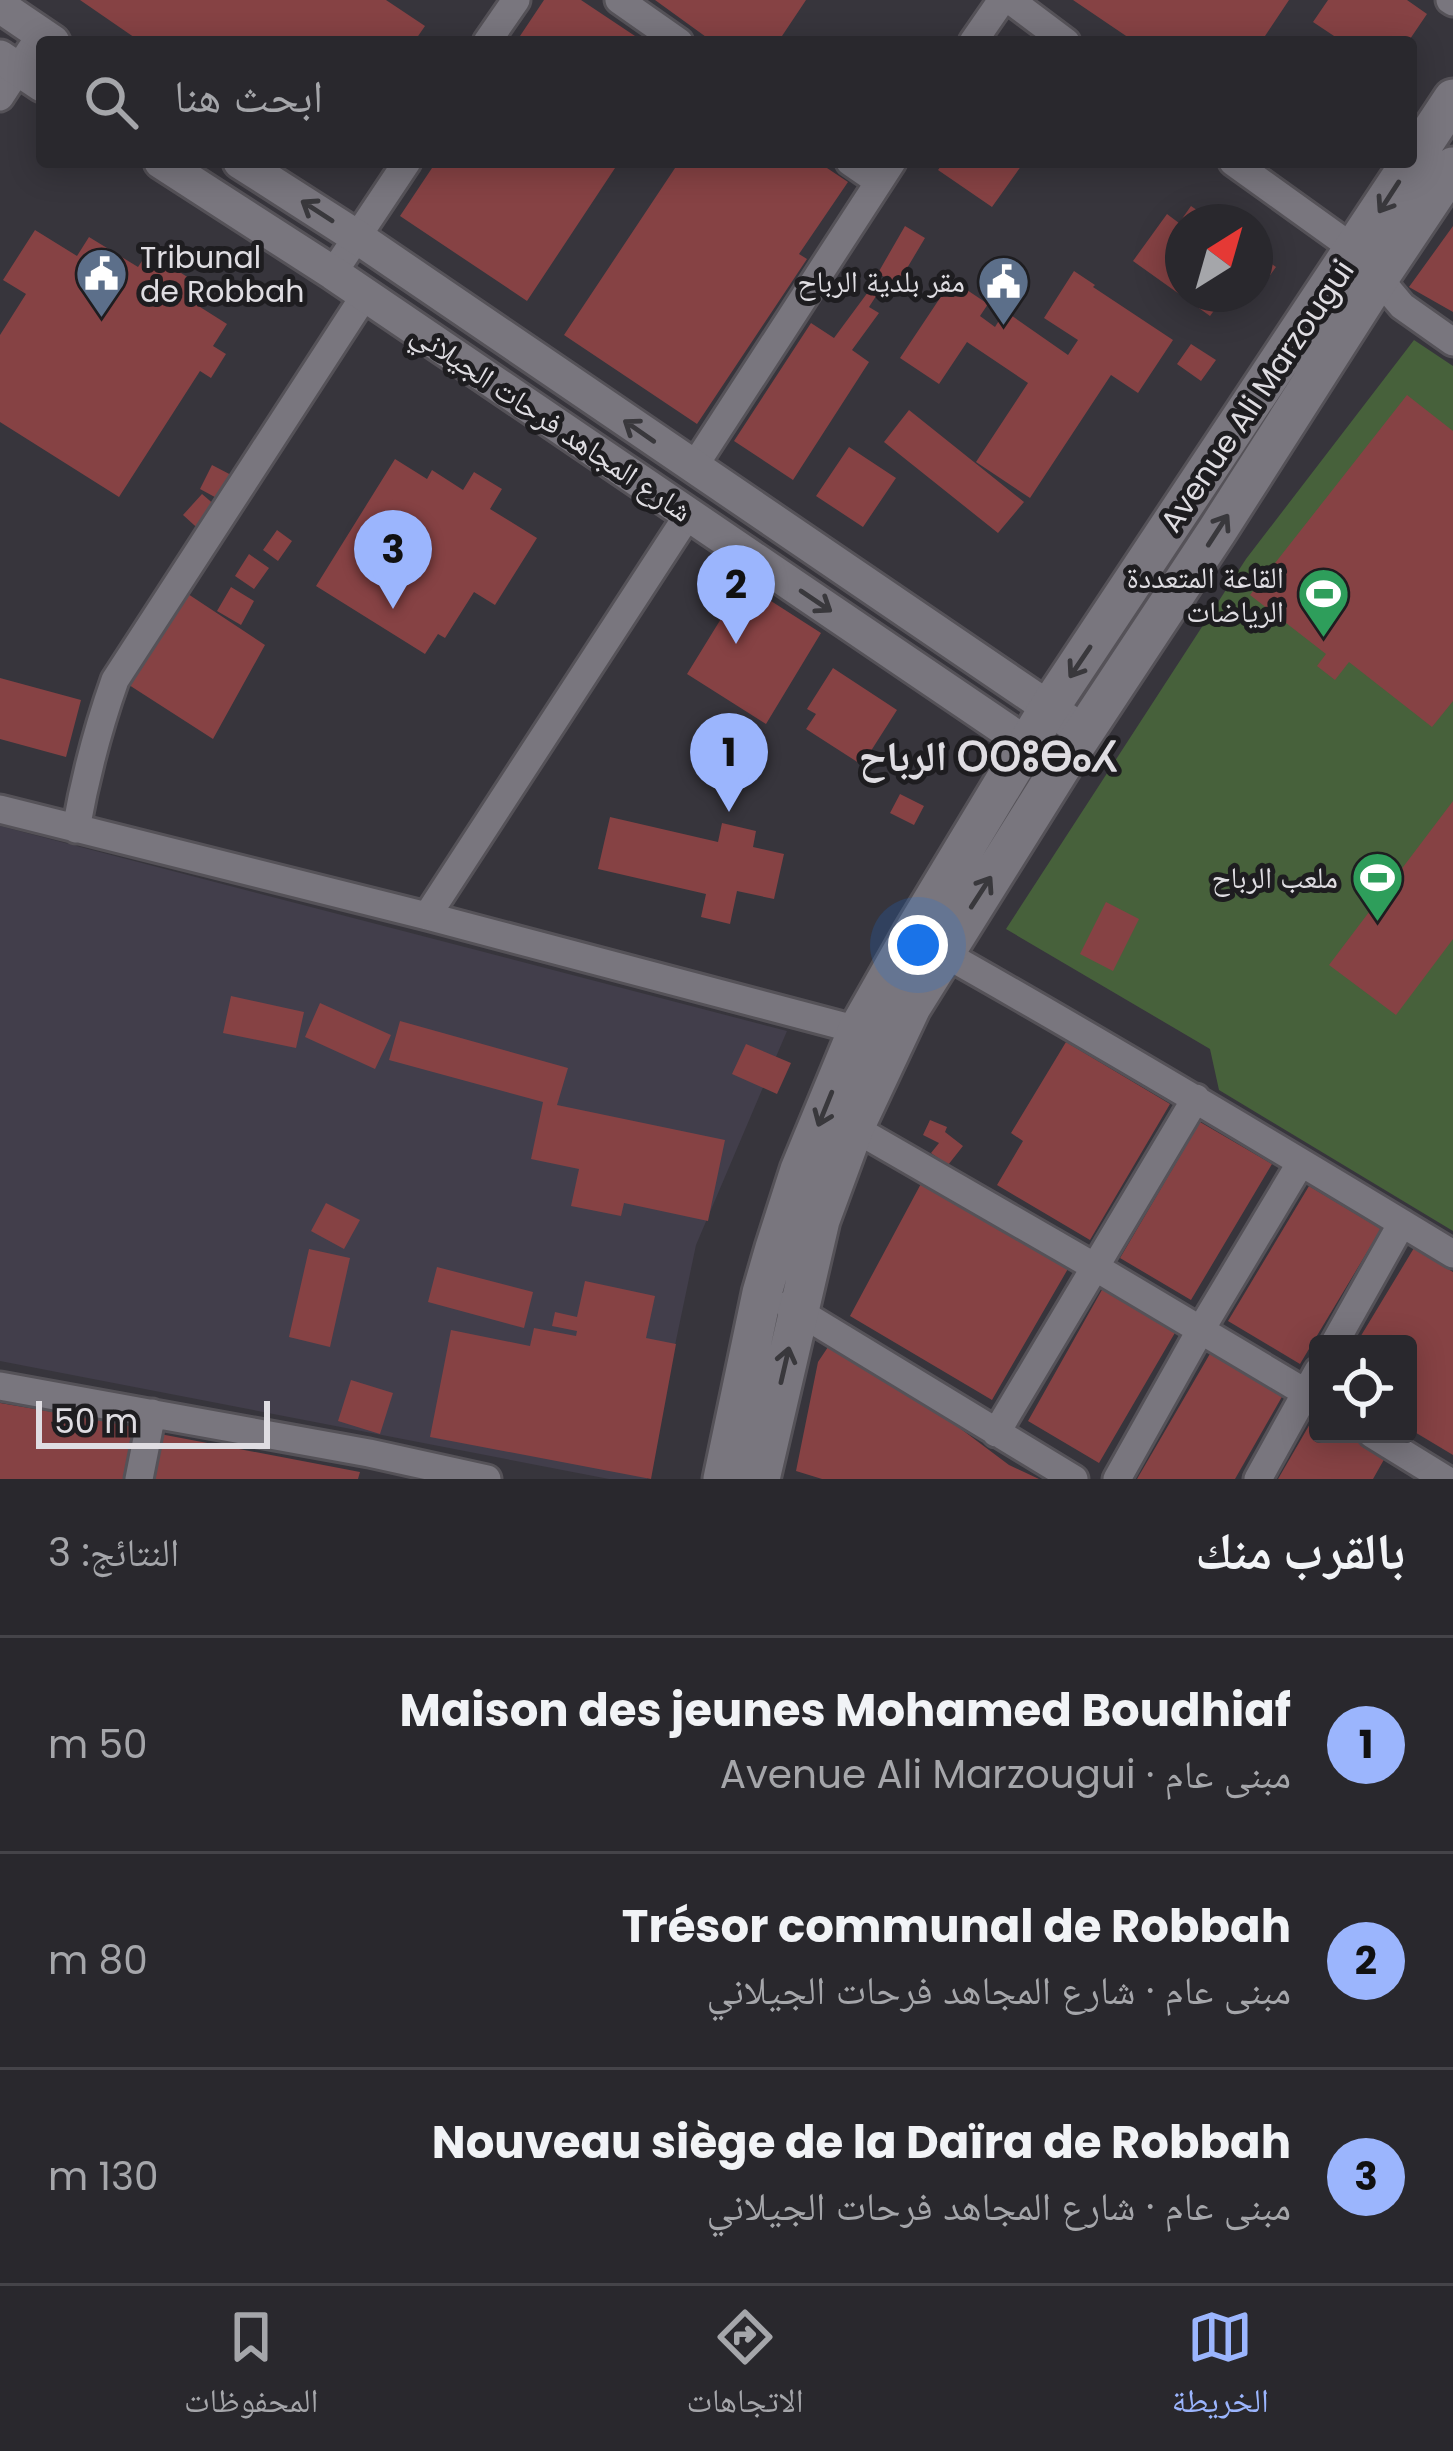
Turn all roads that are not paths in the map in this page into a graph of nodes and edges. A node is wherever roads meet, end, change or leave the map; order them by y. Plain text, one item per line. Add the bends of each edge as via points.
1 (516, 0) edge
2 (619, 0) edge
3 (1006, 0) edge
4 (0, 6) edge
5 (1043, 10) edge
6 (44, 36) edge
7 (491, 36) edge
8 (670, 36) edge
9 (978, 36) edge
10 (1062, 36) edge
11 (36, 51) edge
12 (15, 77) edge
13 (1453, 99) edge
14 (1417, 167) edge
15 (1453, 167) edge
16 (170, 168) edge
17 (249, 168) edge
18 (403, 168) edge
19 (1241, 168) edge
20 (1417, 168) edge
21 (885, 172) edge
22 (357, 237) junction
23 (1366, 264) junction
24 (332, 272) junction
25 (365, 295) junction
26 (1453, 342) edge
27 (693, 468) junction
28 (688, 515) junction
29 (1049, 708) junction
30 (1084, 733) junction
31 (1027, 745) junction
32 (1061, 767) junction
33 (0, 809) edge
34 (76, 829) junction
35 (427, 916) junction
36 (927, 944) junction
37 (858, 1030) junction
38 (1196, 1098) junction
39 (854, 1128) junction
40 (1300, 1164) junction
41 (1402, 1223) junction
42 (1453, 1254) edge
43 (1095, 1267) junction
44 (780, 1301) junction
45 (1200, 1330) junction
46 (1339, 1335) edge
47 (1309, 1385) edge
48 (0, 1386) edge
49 (1309, 1396) edge
50 (152, 1413) junction
51 (996, 1433) junction
52 (1386, 1443) edge
53 (367, 1466) edge
54 (140, 1479) edge
55 (488, 1479) edge
56 (723, 1479) edge
57 (760, 1479) edge
58 (1074, 1479) edge
59 (1117, 1479) edge
60 (1258, 1479) edge
61 (1444, 1479) edge

1 - 7 street
2 - 8 street
3 - 5 street
3 - 9 street
4 - 6 street
5 - 10 street
11 - 12 street
13 -> 14 main road, Avenue Ali Marzougui
15 - 23 main road, Avenue Ali Marzougui
16 - 24 street, شارع المجاهد فرحات الجيلاني
22 -> 17 street, شارع المجاهد فرحات الجيلاني
18 - 22 street
19 - 23 street
20 -> 23 main road, Avenue Ali Marzougui
21 - 27 street
22 - 24 street
27 -> 22 street, شارع المجاهد فرحات الجيلاني
23 - 26 street via 1402,306
23 -> 29 main road, Avenue Ali Marzougui
30 -> 23 main road, Avenue Ali Marzougui via 1217,531
24 - 25 street, شارع المجاهد فرحات الجيلاني
25 - 28 street, شارع المجاهد فرحات الجيلاني
25 - 34 street via 115,680
27 - 29 street, شارع المجاهد فرحات الجيلاني
28 -> 31 street, شارع المجاهد فرحات الجيلاني
28 - 35 street
29 - 30 street, شارع المجاهد فرحات الجيلاني
29 - 31 main road, Avenue Ali Marzougui
30 - 32 main road, Avenue Ali Marzougui
31 - 32 street, شارع المجاهد فرحات الجيلاني
31 - 36 main road, Avenue Ali Marzougui
36 -> 32 main road, Avenue Ali Marzougui
33 - 34 street
34 - 35 street
35 - 37 street
36 - 37 main road, Avenue Ali Marzougui
36 - 38 street
36 - 39 main road, Avenue Ali Marzougui via 911,1007
37 -> 44 main road, Avenue Ali Marzougui via 800,1170
38 - 40 street
38 - 43 street
39 - 43 street
39 - 44 main road, Avenue Ali Marzougui
40 - 41 street
40 - 45 street
41 - 42 street
41 - 46 street
43 - 45 street
43 - 51 street
44 - 51 street
44 - 56 main road, Avenue Ali Marzougui
57 -> 44 main road, Avenue Ali Marzougui
45 - 47 street
45 - 59 street
48 - 50 street
49 - 60 street
50 - 53 street
50 - 54 street
51 - 58 street
52 - 61 street
53 - 55 street

